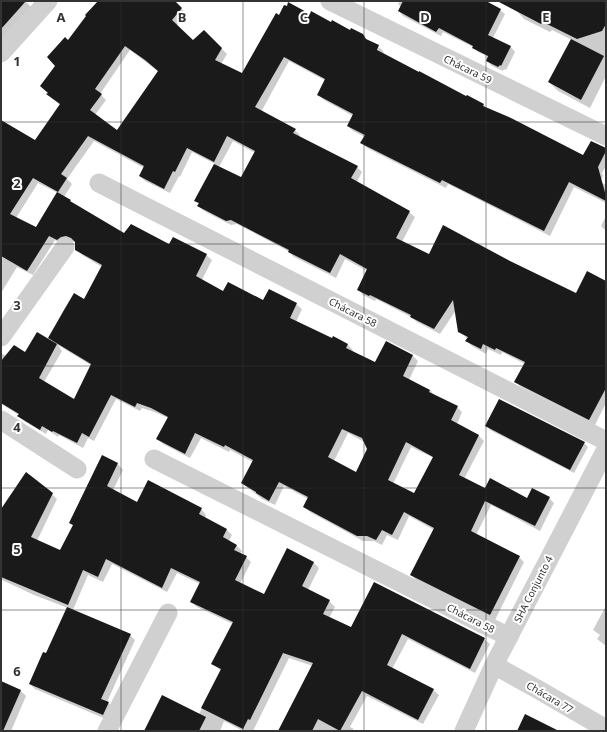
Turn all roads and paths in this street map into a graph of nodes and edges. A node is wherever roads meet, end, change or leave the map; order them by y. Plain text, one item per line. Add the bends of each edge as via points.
1 (48, 1) edge
2 (330, 1) edge
3 (1, 53) edge
4 (606, 136) edge
5 (99, 183) dead end
6 (65, 247) dead end
7 (1, 337) edge
8 (1, 420) edge
9 (606, 441) edge
10 (606, 449) edge
11 (154, 459) dead end
12 (77, 469) dead end
13 (168, 612) dead end
14 (509, 637) junction
15 (494, 665) junction
16 (606, 729) edge
17 (107, 731) edge
18 (464, 731) edge

1 - 3 street
2 - 4 street, Chácara 59
5 - 9 street, Chácara 58
6 - 7 street
8 - 12 street
10 - 14 street, SHA Conjunto 4
11 - 14 street, Chácara 58
13 - 17 street
14 - 15 street, SHA Conjunto 4
15 - 16 street, Chácara 77
15 - 18 street, SHA Conjunto 4

